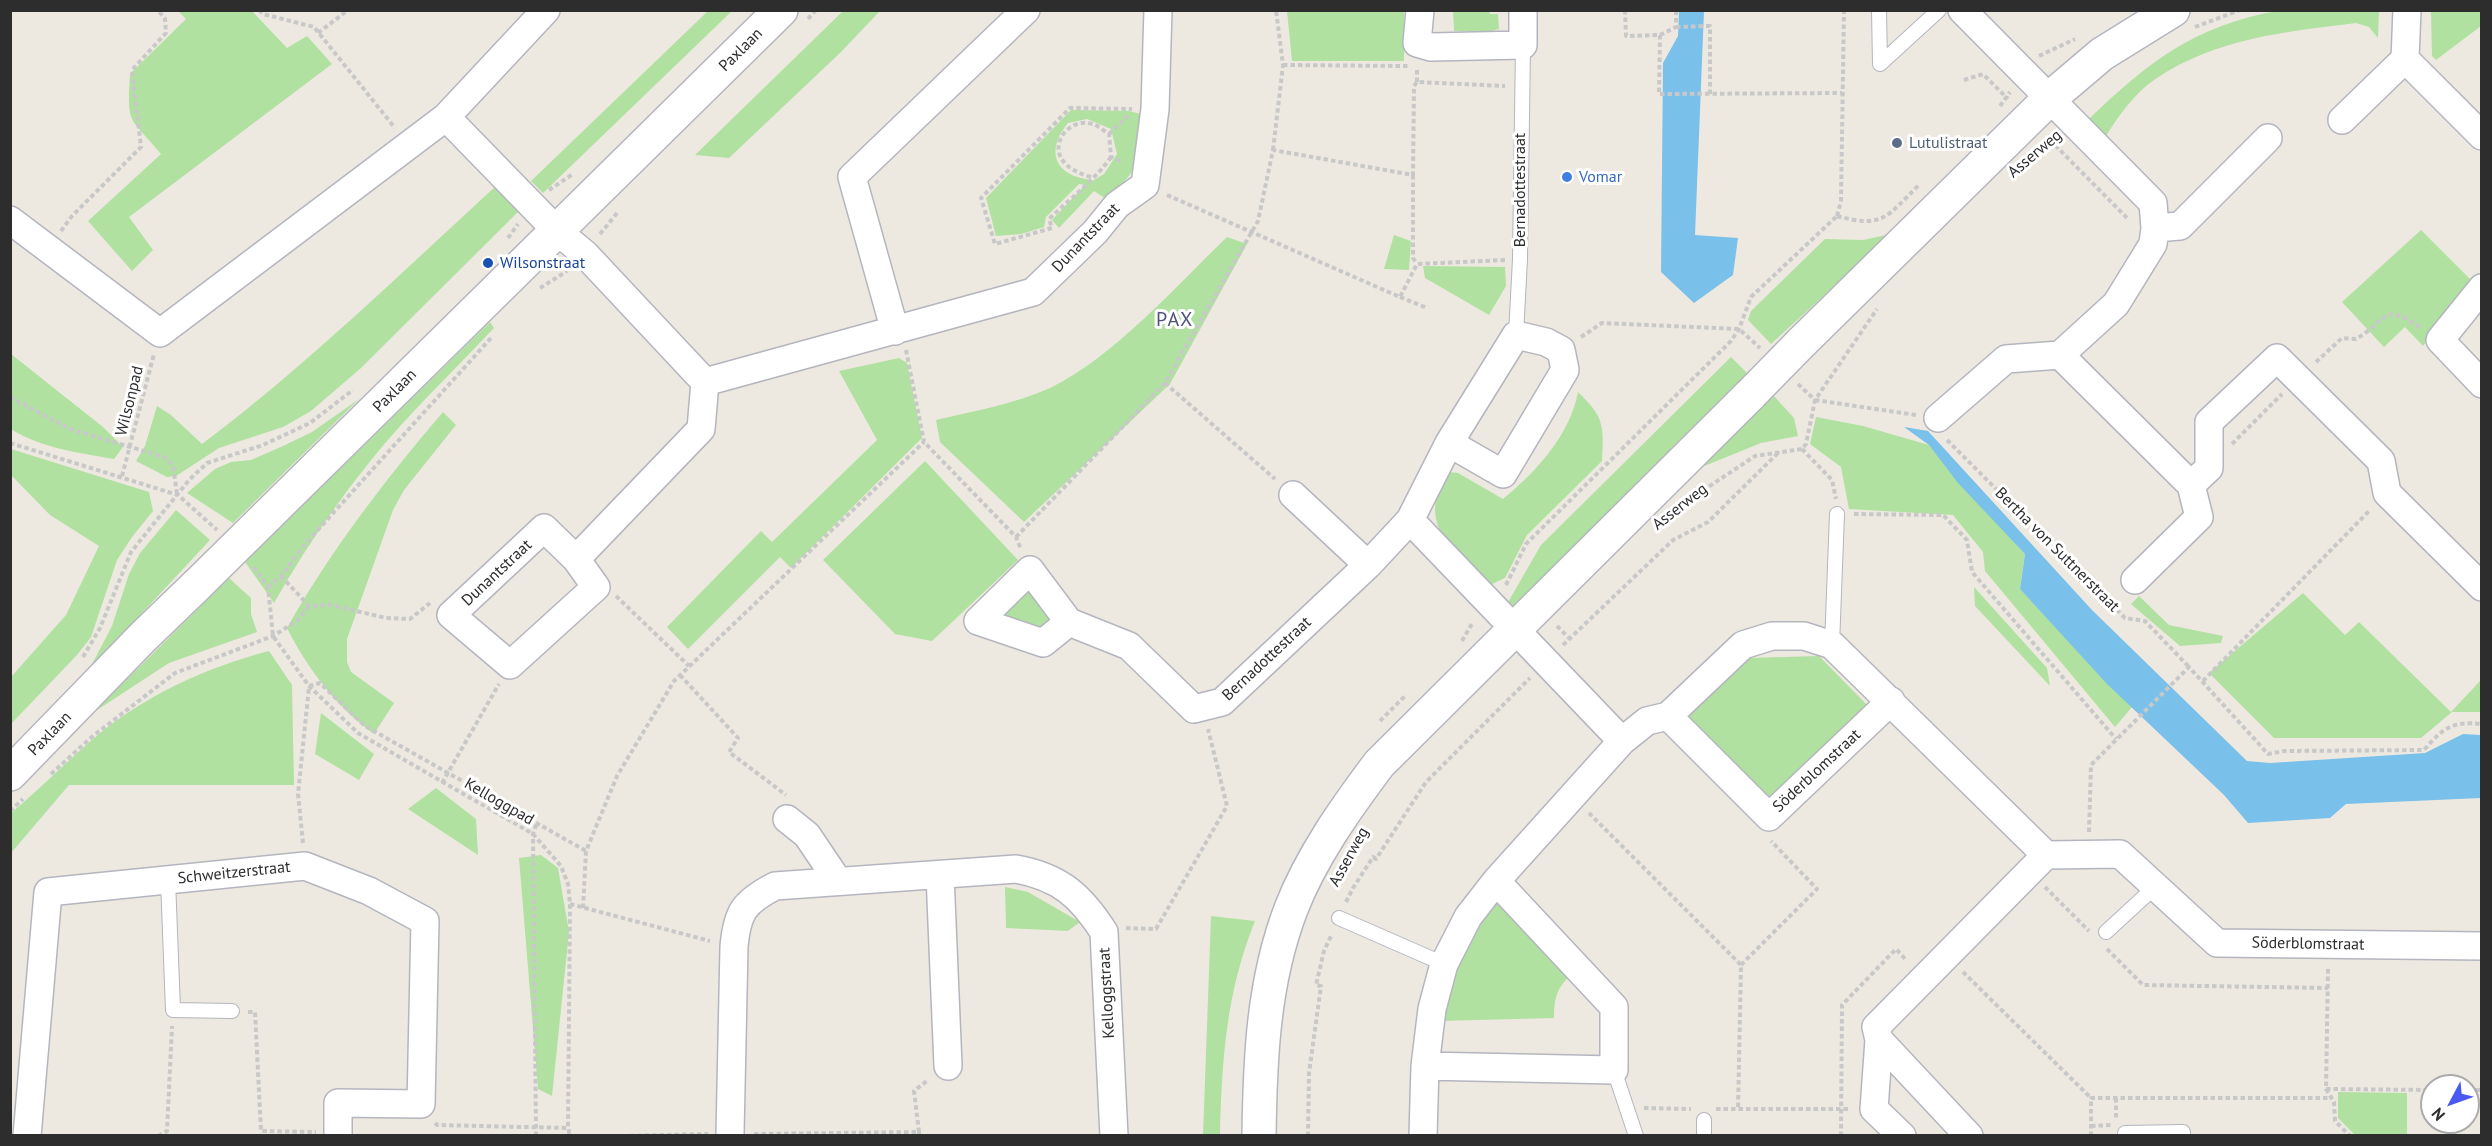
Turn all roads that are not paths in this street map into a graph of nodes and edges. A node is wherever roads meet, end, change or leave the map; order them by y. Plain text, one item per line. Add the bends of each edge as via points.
1 (546, 10) edge
2 (1026, 10) edge
3 (1158, 10) edge
4 (1420, 10) edge
5 (1523, 10) edge
6 (1879, 10) edge
7 (1939, 10) edge
8 (1962, 10) edge
9 (2407, 10) edge
10 (790, 19) edge
11 (2179, 22) edge
12 (1523, 45) junction
13 (2405, 59) junction
14 (446, 117) junction
15 (2342, 120) dead end
16 (2034, 121) junction
17 (2481, 136) edge
18 (2268, 138) dead end
19 (10, 220) edge
20 (557, 231) junction
21 (2154, 236) junction
22 (2481, 288) edge
23 (895, 331) junction
24 (1516, 335) junction
25 (2060, 355) junction
26 (705, 382) junction
27 (2481, 384) edge
28 (1938, 418) road end
29 (1449, 443) junction
30 (2191, 485) junction
31 (1293, 495) road end
32 (1837, 514) road end
33 (1410, 520) junction
34 (576, 559) junction
35 (1368, 565) junction
36 (2135, 580) dead end
37 (2481, 587) edge
38 (1069, 622) junction
39 (1514, 628) junction
40 (1832, 645) junction
41 (1891, 701) junction
42 (1668, 716) junction
43 (1622, 741) junction
44 (19, 785) edge
45 (787, 819) road end
46 (2038, 863) junction
47 (940, 875) junction
48 (168, 880) junction
49 (838, 881) junction
50 (1496, 881) junction
51 (2156, 886) junction
52 (1339, 918) road end
53 (2106, 932) dead end
54 (2481, 946) edge
55 (1444, 964) junction
56 (232, 1011) road end
57 (1879, 1041) junction
58 (948, 1065) road end
59 (1425, 1066) junction
60 (1614, 1070) junction
61 (1704, 1114) road end
62 (2121, 1130) edge
63 (338, 1134) edge
64 (730, 1135) edge
65 (27, 1136) edge
66 (1114, 1136) edge
67 (1259, 1136) edge
68 (1423, 1136) edge
69 (1636, 1136) edge
70 (1704, 1136) edge
71 (1902, 1136) edge
72 (1970, 1136) edge
73 (2183, 1136) edge

1 - 14 street
2 - 23 street via 852,177
3 - 23 street, Dunantstraat via 1155,109 1145,185 1117,205 1033,292
4 - 12 street via 1418,43 1431,47
5 - 12 street, Bernadottestraat
6 - 7 lane via 1880,64
8 - 16 street via 2023,73
9 - 13 street
10 - 20 street, Paxlaan
11 - 16 street, Asserweg via 2102,54
12 - 24 lane, Bernadottestraat
13 - 15 street
13 - 17 street
14 - 19 street via 160,333
14 - 20 street
16 - 21 street via 2073,122 2153,203
16 - 39 street, Asserweg, bridge via 1802,343
18 - 21 street via 2180,226
20 - 26 street via 585,254
20 - 44 street, Paxlaan, bridge via 198,584
21 - 25 street via 2116,304
22 - 27 street via 2440,340
23 - 26 street, Dunantstraat
24 - 29 street, Bernadottestraat
24 - 29 street via 1561,350 1565,370 1503,474
25 - 28 street via 2006,359
25 - 30 street
26 - 34 street via 701,429
29 - 33 street, Bernadottestraat
30 - 36 street, Bertha von Suttnerstraat via 2199,517
30 - 37 street via 2208,468 2208,422 2277,358 2381,461 2387,493
31 - 35 street
32 - 40 lane
33 - 35 street, Bernadottestraat
33 - 39 street
34 - 34 street, Dunantstraat via 596,587 510,665 451,615 544,528
35 - 38 street, Bernadottestraat via 1222,702 1194,710 1129,646
38 - 38 street via 1030,570 978,621 1042,643
39 - 43 street
39 - 67 street, Asserweg via 1379,764 1344,811 1291,909 1269,986 1260,1056
40 - 41 street
40 - 42 street via 1804,636 1772,636 1743,645
41 - 42 street, Söderblomstraat via 1769,817
41 - 46 street
42 - 43 street via 1647,721
43 - 50 street
45 - 49 street via 807,835
46 - 51 street, Söderblomstraat via 2088,854 2120,854
46 - 57 street via 1876,1028
47 - 49 street, Kelloggstraat
47 - 58 street
47 - 66 street, Kelloggstraat via 1016,869 1040,873 1088,906 1104,932
48 - 56 lane via 173,1010
48 - 63 street, Schweitzerstraat via 305,866 369,891 425,921 422,1104 338,1103
48 - 65 street, Schweitzerstraat via 48,892
49 - 64 street, Kelloggstraat via 776,886 743,908 734,947
50 - 55 street via 1468,917
50 - 60 street via 1614,1007
51 - 53 lane
51 - 54 street, Söderblomstraat via 2217,943
52 - 55 lane
55 - 59 street via 1432,1009
57 - 71 street via 1874,1109
57 - 72 street
59 - 60 street
59 - 68 street
60 - 69 lane
61 - 70 lane
62 - 73 lane via 2183,1132

